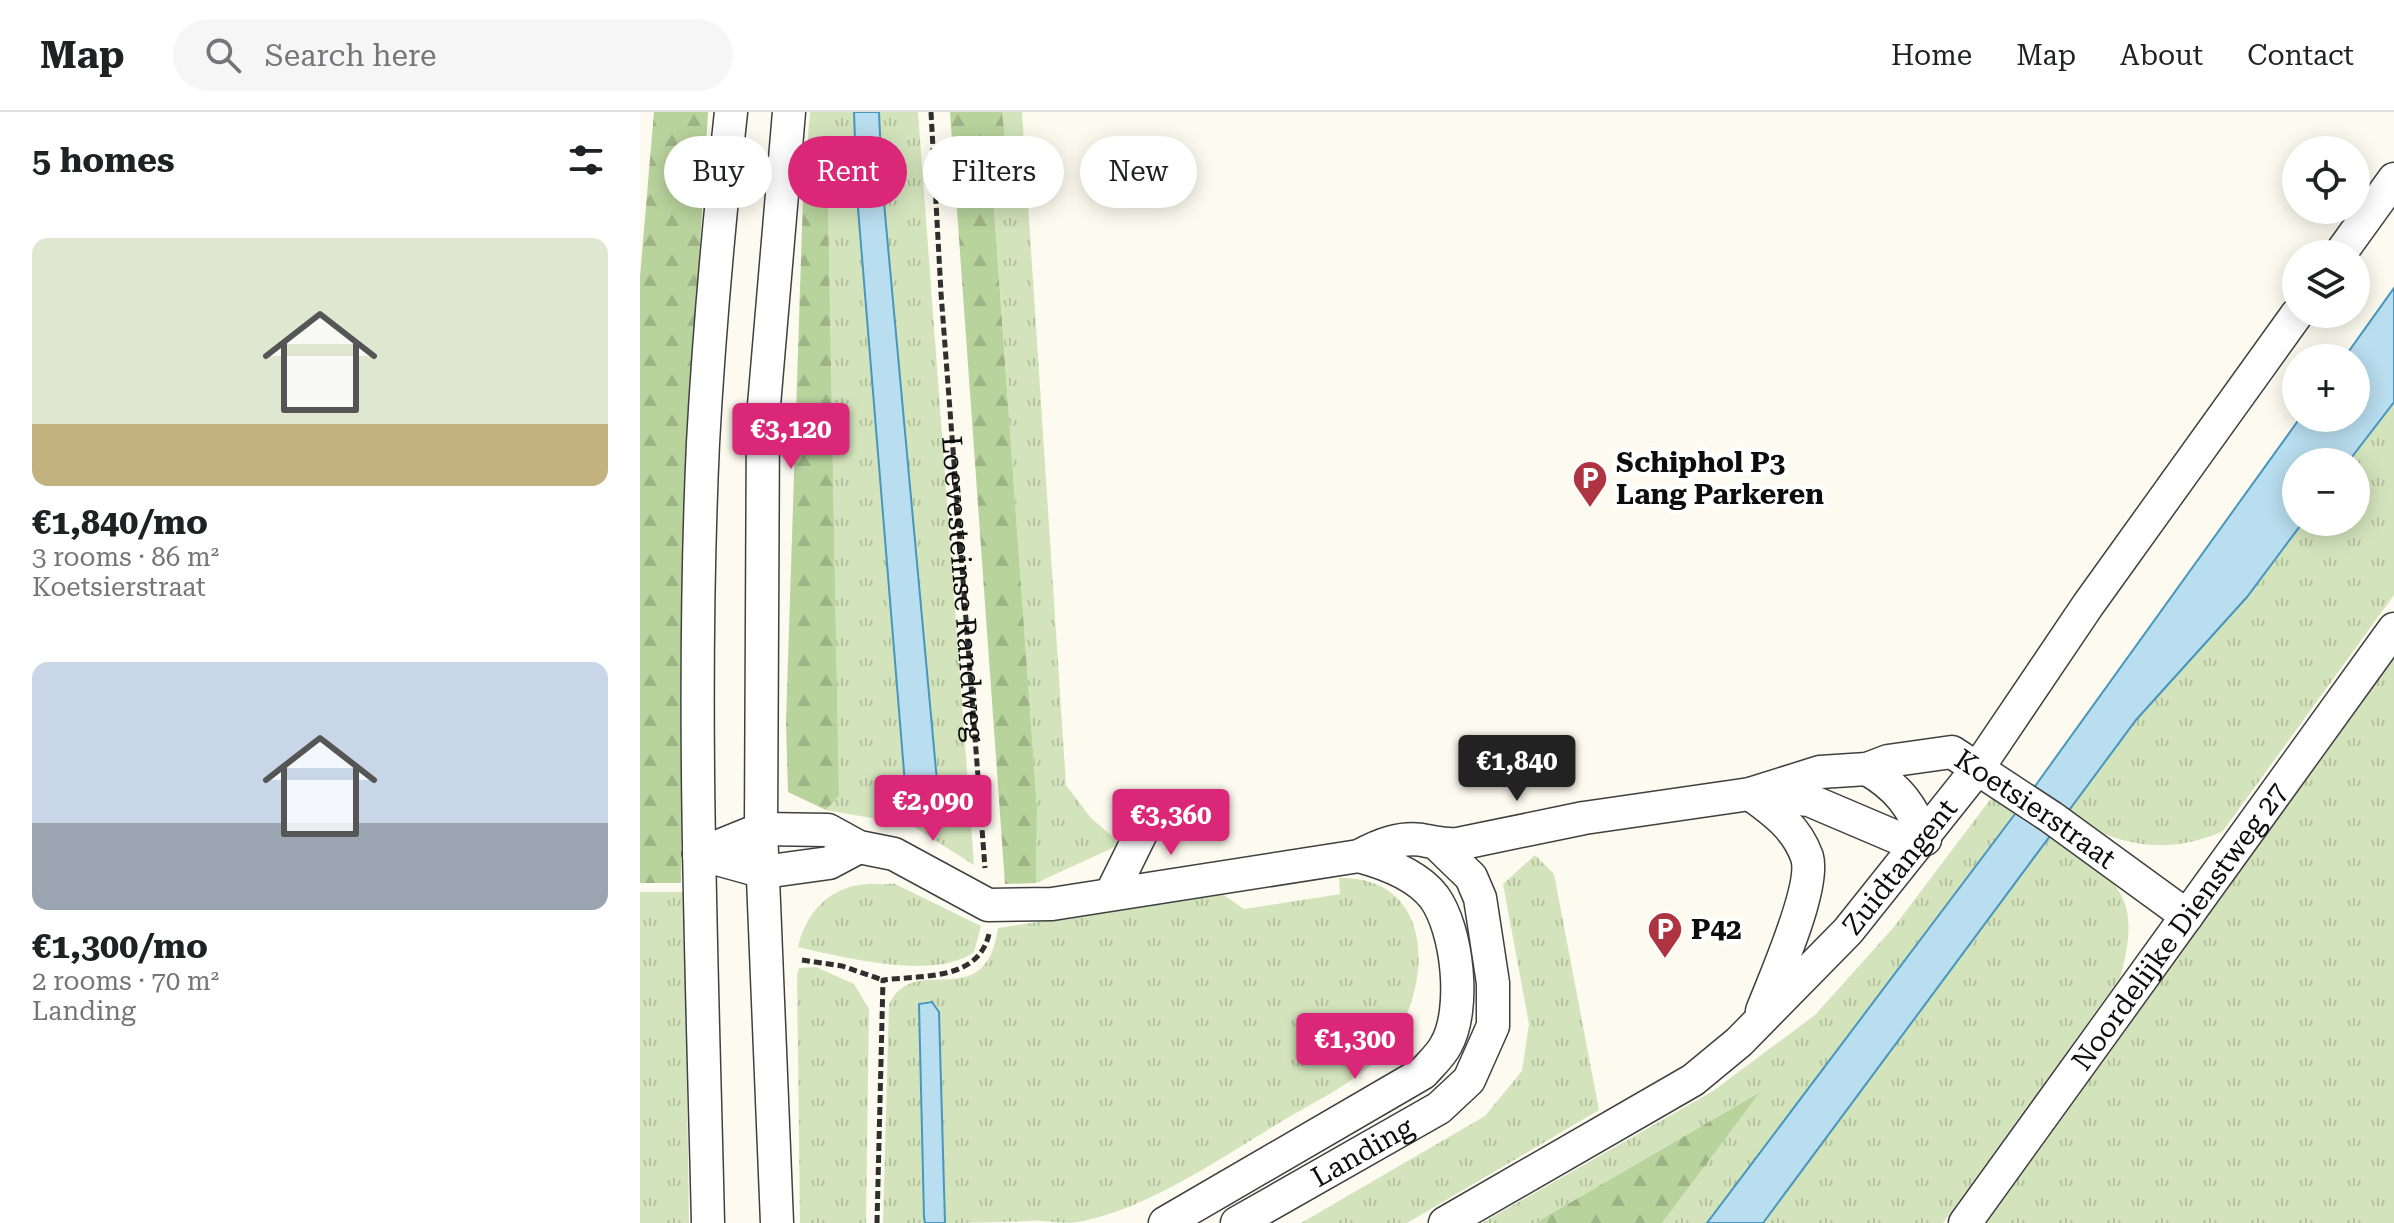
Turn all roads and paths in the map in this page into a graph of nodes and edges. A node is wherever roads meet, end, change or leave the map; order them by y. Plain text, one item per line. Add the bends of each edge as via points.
1 (731, 112) edge
2 (789, 112) edge
3 (931, 112) edge
4 (2394, 179) edge
5 (2350, 240) edge
6 (2287, 328) edge
7 (2394, 629) edge
8 (1978, 768) junction
9 (1867, 769) junction
10 (1750, 794) junction
11 (1153, 809) dead end
12 (761, 829) junction
13 (1925, 839) junction
14 (1439, 846) junction
15 (859, 847) junction
16 (699, 854) junction
17 (1359, 856) junction
18 (764, 872) junction
19 (1410, 877) junction
20 (1111, 894) junction
21 (988, 905) junction
22 (2187, 916) junction
23 (802, 960) dead end
24 (883, 980) junction
25 (1757, 1023) junction
26 (708, 1223) edge
27 (777, 1223) edge
28 (877, 1223) edge
29 (1165, 1223) edge
30 (1237, 1223) edge
31 (1445, 1223) edge
32 (1965, 1223) edge

1 - 16 street via 703,444
2 - 12 street via 763,417
3 - 21 path, Loevesteinse Randweg
4 - 5 street
6 - 8 street, Zuidtangent
7 - 22 street, Noordelijke Dienstweg 27
8 - 9 street, Koetsierstraat via 1952,752
8 - 13 street, Zuidtangent
8 - 22 street, Koetsierstraat
9 - 10 street, Koetsierstraat via 1820,772
9 - 13 street via 1900,791
10 - 13 street, Koetsierstraat via 1809,800 1896,837
10 - 14 street, Koetsierstraat
10 - 25 street via 1796,833 1808,860 1794,927
11 - 20 street
12 - 15 street, Koetsierstraat via 828,830
12 - 16 street, Koetsierstraat
12 - 18 street
13 - 25 street, Zuidtangent via 1848,931
14 - 17 street, Koetsierstraat via 1426,840 1382,843
14 - 19 street
14 - 30 street, Landing via 1471,877 1480,898 1493,983 1493,1026 1469,1080 1439,1108
15 - 18 street via 829,863
15 - 21 street, Koetsierstraat via 894,854
16 - 18 street
16 - 26 street
17 - 19 street
17 - 20 street, Koetsierstraat
18 - 27 street
19 - 29 street, Landing via 1434,897 1458,978 1457,1017 1446,1046 1423,1073
20 - 21 street, Koetsierstraat via 1052,904
21 - 24 path, Loevesteinse Randweg via 989,936 979,959 965,969
22 - 32 street, Noordelijke Dienstweg 27
23 - 24 path
24 - 28 path
25 - 31 street, Zuidtangent via 1693,1080

